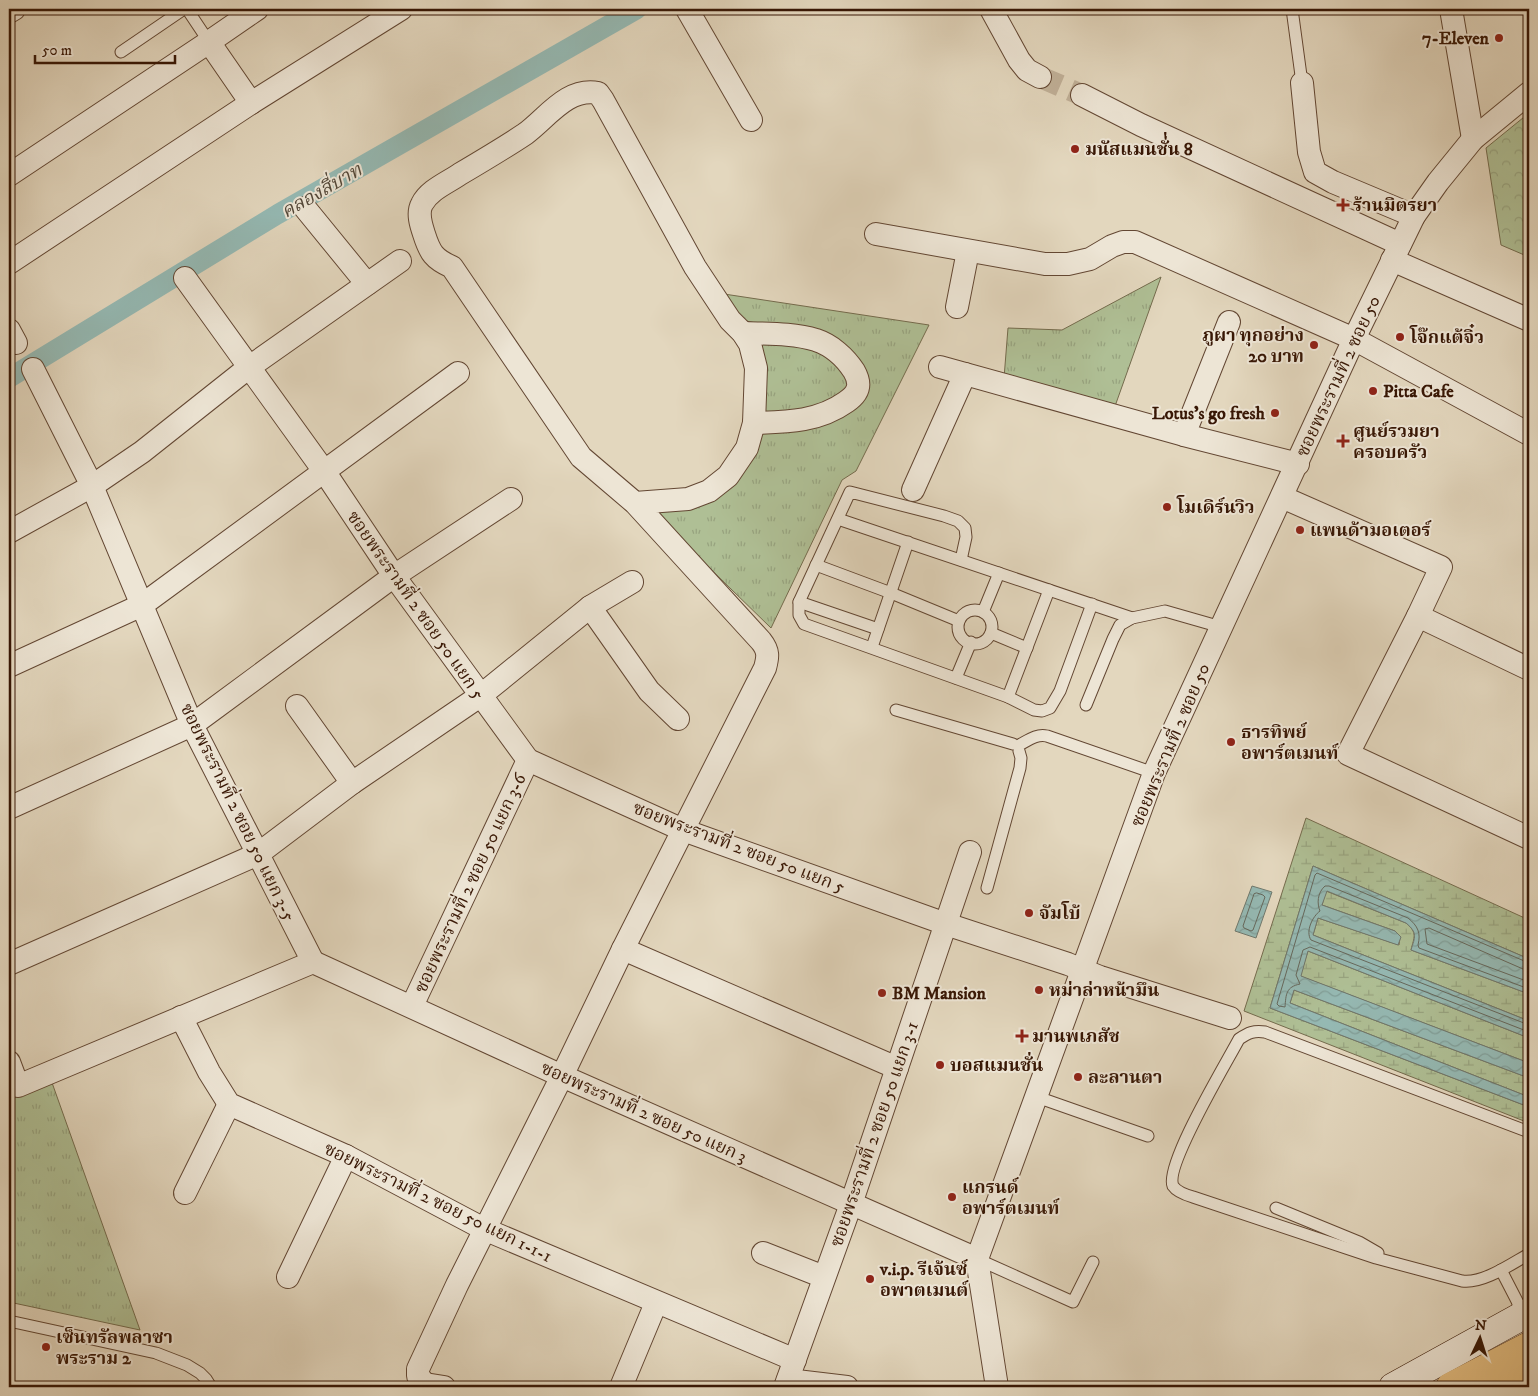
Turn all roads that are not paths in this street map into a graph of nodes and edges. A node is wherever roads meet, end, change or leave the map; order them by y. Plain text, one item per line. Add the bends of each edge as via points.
1 (14, 9) edge
2 (185, 9) edge
3 (257, 9) edge
4 (401, 9) edge
5 (687, 9) edge
6 (991, 9) edge
7 (1292, 9) edge
8 (1452, 9) edge
9 (9, 12) edge
10 (209, 42) junction
11 (121, 52) dead end
12 (1040, 77) tunnel mouth
13 (1302, 83) joint
14 (1529, 93) edge
15 (1082, 95) tunnel mouth
16 (251, 103) junction
17 (751, 120) dead end
18 (1473, 139) junction
19 (9, 174) edge
20 (305, 208) dead end
21 (1414, 216) junction
22 (876, 234) dead end
23 (968, 251) junction
24 (1396, 252) junction
25 (400, 261) dead end
26 (9, 263) edge
27 (185, 278) dead end
28 (367, 284) junction
29 (958, 307) dead end
30 (1529, 320) edge
31 (1229, 322) dead end
32 (743, 334) junction
33 (1354, 339) junction
34 (940, 367) dead end
35 (248, 368) junction
36 (33, 369) dead end
37 (458, 373) dead end
38 (965, 374) junction
39 (754, 423) junction
40 (1529, 434) edge
41 (1184, 435) junction
42 (1298, 464) junction
43 (324, 471) junction
44 (92, 486) junction
45 (913, 490) dead end
46 (1282, 497) junction
47 (511, 499) dead end
48 (635, 503) junction
49 (838, 519) junction
50 (9, 532) edge
51 (908, 542) junction
52 (961, 560) junction
53 (816, 565) junction
54 (999, 573) junction
55 (394, 576) junction
56 (632, 582) dead end
57 (1049, 590) junction
58 (891, 592) junction
59 (799, 602) junction
60 (1092, 604) junction
61 (142, 605) junction
62 (590, 607) junction
63 (983, 612) junction
64 (1418, 616) junction
65 (1132, 618) junction
66 (959, 621) junction
67 (1221, 627) junction
68 (878, 630) junction
69 (991, 633) junction
70 (971, 642) junction
71 (872, 647) junction
72 (1027, 648) junction
73 (9, 666) edge
74 (1529, 669) edge
75 (956, 678) junction
76 (480, 696) junction
77 (1008, 697) junction
78 (1086, 705) dead end
79 (297, 706) dead end
80 (896, 710) dead end
81 (678, 718) dead end
82 (192, 724) junction
83 (1018, 746) junction
84 (528, 760) junction
85 (1154, 772) junction
86 (352, 783) junction
87 (9, 808) edge
88 (683, 830) junction
89 (1529, 838) edge
90 (970, 852) dead end
91 (258, 854) junction
92 (987, 888) dead end
93 (946, 924) junction
94 (623, 949) junction
95 (313, 962) junction
96 (9, 964) edge
97 (1082, 971) junction
98 (412, 1006) junction
99 (182, 1017) junction
100 (1230, 1018) dead end
101 (9, 1062) edge
102 (897, 1068) junction
103 (562, 1076) junction
104 (1037, 1097) junction
105 (229, 1104) junction
106 (1529, 1132) edge
107 (1148, 1136) dead end
108 (346, 1156) junction
109 (185, 1193) dead end
110 (851, 1204) junction
111 (1276, 1208) dead end
112 (484, 1229) junction
113 (763, 1253) dead end
114 (1529, 1254) edge
115 (977, 1259) junction
116 (1093, 1262) dead end
117 (1392, 1262) junction
118 (1501, 1270) junction
119 (288, 1277) dead end
120 (824, 1277) junction
121 (656, 1303) junction
122 (1526, 1314) edge
123 (9, 1321) edge
124 (1529, 1346) edge
125 (1529, 1367) edge
126 (789, 1376) edge
127 (211, 1387) edge
128 (444, 1387) edge
129 (621, 1387) edge
130 (847, 1387) edge
131 (997, 1387) edge
132 (1393, 1387) edge
133 (1450, 1387) edge
134 (1493, 1387) edge

1 - 9 street
2 - 10 lane
2 - 11 lane
3 - 10 street
4 - 16 street
5 - 17 street
6 - 12 street via 1019,60 1027,70
7 - 13 lane
8 - 18 street
10 - 16 street
10 - 19 street
13 - 21 street via 1314,172
14 - 18 street, ซอยพระรามที่ 2 ซอย 50
15 - 24 street
16 - 26 street
18 - 21 street, ซอยพระรามที่ 2 ซอย 50
20 - 28 street
21 - 24 street, ซอยพระรามที่ 2 ซอย 50
22 - 23 street
23 - 29 street
23 - 33 street via 1045,264 1068,264 1090,259 1117,244 1136,242
24 - 30 street
24 - 33 street, ซอยพระรามที่ 2 ซอย 50
25 - 28 street
27 - 35 street, ซอยพระรามที่ 2 ซอย 50 แยก 5
28 - 35 street
31 - 41 street
32 - 39 street via 750,344 756,368
32 - 39 street via 815,340 830,346 848,362 858,381 854,397 832,412 800,420
32 - 48 street via 695,267 598,93 588,91 568,98 526,133 436,190 421,206 419,213 424,233 437,260 452,267 581,457
33 - 40 street
33 - 42 street, ซอยพระรามที่ 2 ซอย 50
34 - 38 street
35 - 43 street, ซอยพระรามที่ 2 ซอย 50 แยก 5
35 - 44 street via 142,452
36 - 44 street, ซอยพระรามที่ 2 ซอย 50 แยก 3-5
37 - 43 street
38 - 41 street
38 - 45 street
39 - 48 street via 747,448 728,476 709,492 688,499
41 - 42 street
42 - 46 street, ซอยพระรามที่ 2 ซอย 50
43 - 55 street, ซอยพระรามที่ 2 ซอย 50 แยก 5
43 - 61 street
44 - 50 street
44 - 61 street, ซอยพระรามที่ 2 ซอย 50 แยก 3-5
46 - 64 street via 1441,568
46 - 67 street, ซอยพระรามที่ 2 ซอย 50
47 - 55 street
48 - 88 street via 761,641 768,657
49 - 51 lane
49 - 52 lane via 850,492 944,516 958,521 965,528
49 - 53 lane
51 - 52 lane
51 - 58 lane
52 - 54 lane
53 - 58 lane
53 - 59 lane
54 - 57 lane
54 - 63 lane
55 - 76 street, ซอยพระรามที่ 2 ซอย 50 แยก 5
55 - 82 street
56 - 62 street
57 - 60 lane
57 - 72 lane
58 - 66 lane
58 - 68 lane
59 - 68 lane
59 - 71 lane via 798,615 804,624
60 - 65 lane
60 - 77 lane via 1060,691 1050,708 1034,710
61 - 73 street
61 - 82 street, ซอยพระรามที่ 2 ซอย 50 แยก 3-5
62 - 76 street
62 - 81 street via 649,691
63 - 66 lane via 971,610
63 - 69 lane via 991,621
64 - 74 street
64 - 89 street via 1348,754
65 - 67 lane via 1165,611
65 - 78 lane via 1120,625
66 - 70 lane via 961,636
67 - 85 street, ซอยพระรามที่ 2 ซอย 50
68 - 71 lane
69 - 70 lane via 983,642
69 - 72 lane
70 - 75 lane
71 - 75 lane
72 - 77 lane
75 - 77 lane
76 - 84 street, ซอยพระรามที่ 2 ซอย 50 แยก 5
76 - 86 street
79 - 86 street
80 - 83 lane
82 - 87 street
82 - 91 street, ซอยพระรามที่ 2 ซอย 50 แยก 3-5
83 - 85 lane via 1035,736 1047,736
83 - 92 lane via 1020,768
84 - 88 street, ซอยพระรามที่ 2 ซอย 50 แยก 5
84 - 98 street, ซอยพระรามที่ 2 ซอย 50 แยก 3-6
85 - 97 street, ซอยพระรามที่ 2 ซอย 50
86 - 91 street
88 - 93 street, ซอยพระรามที่ 2 ซอย 50 แยก 5
88 - 94 street
90 - 93 street, ซอยพระรามที่ 2 ซอย 50 แยก 3-1
91 - 95 street, ซอยพระรามที่ 2 ซอย 50 แยก 3-5
91 - 96 street
93 - 97 street, ซอยพระรามที่ 2 ซอย 50 แยก 5
93 - 102 street, ซอยพระรามที่ 2 ซอย 50 แยก 3-1
94 - 102 street
94 - 103 street
95 - 98 street, ซอยพระรามที่ 2 ซอย 50 แยก 3
95 - 99 street
97 - 100 street, ซอยพระรามที่ 2 ซอย 50 แยก 5
97 - 104 street, ซอยพระรามที่ 2 ซอย 50
98 - 103 street, ซอยพระรามที่ 2 ซอย 50 แยก 3
99 - 101 street via 18,1086
99 - 105 street via 208,1072
102 - 110 street, ซอยพระรามที่ 2 ซอย 50 แยก 3-1
103 - 110 street, ซอยพระรามที่ 2 ซอย 50 แยก 3
103 - 112 street
104 - 107 lane
104 - 115 street, ซอยพระรามที่ 2 ซอย 50
105 - 108 street, ซอยพระรามที่ 2 ซอย 50 แยก 1-1-1
105 - 109 street
106 - 117 lane via 1265,1032 1257,1031 1239,1039 1187,1135 1172,1176 1174,1186 1193,1197
108 - 112 street, ซอยพระรามที่ 2 ซอย 50 แยก 1-1-1
108 - 119 street
110 - 115 street, ซอยพระรามที่ 2 ซอย 50 แยก 3
110 - 120 street, ซอยพระรามที่ 2 ซอย 50 แยก 3-1
111 - 117 lane via 1359,1242
112 - 121 street, ซอยพระรามที่ 2 ซอย 50 แยก 1-1-1
112 - 128 street via 418,1369 418,1376 425,1384
113 - 120 street
114 - 118 lane
115 - 116 lane via 1073,1302
115 - 131 street, ซอยพระรามที่ 2 ซอย 50
117 - 118 lane via 1472,1283
118 - 122 lane
120 - 126 street, ซอยพระรามที่ 2 ซอย 50 แยก 3-1
121 - 126 street, ซอยพระรามที่ 2 ซอย 50 แยก 1-1-1
121 - 129 street
122 - 132 main road
123 - 127 lane via 156,1353 193,1369
124 - 133 highway
125 - 134 highway
126 - 130 street, ซอยพระรามที่ 2 ซอย 50 แยก 1-1-1

